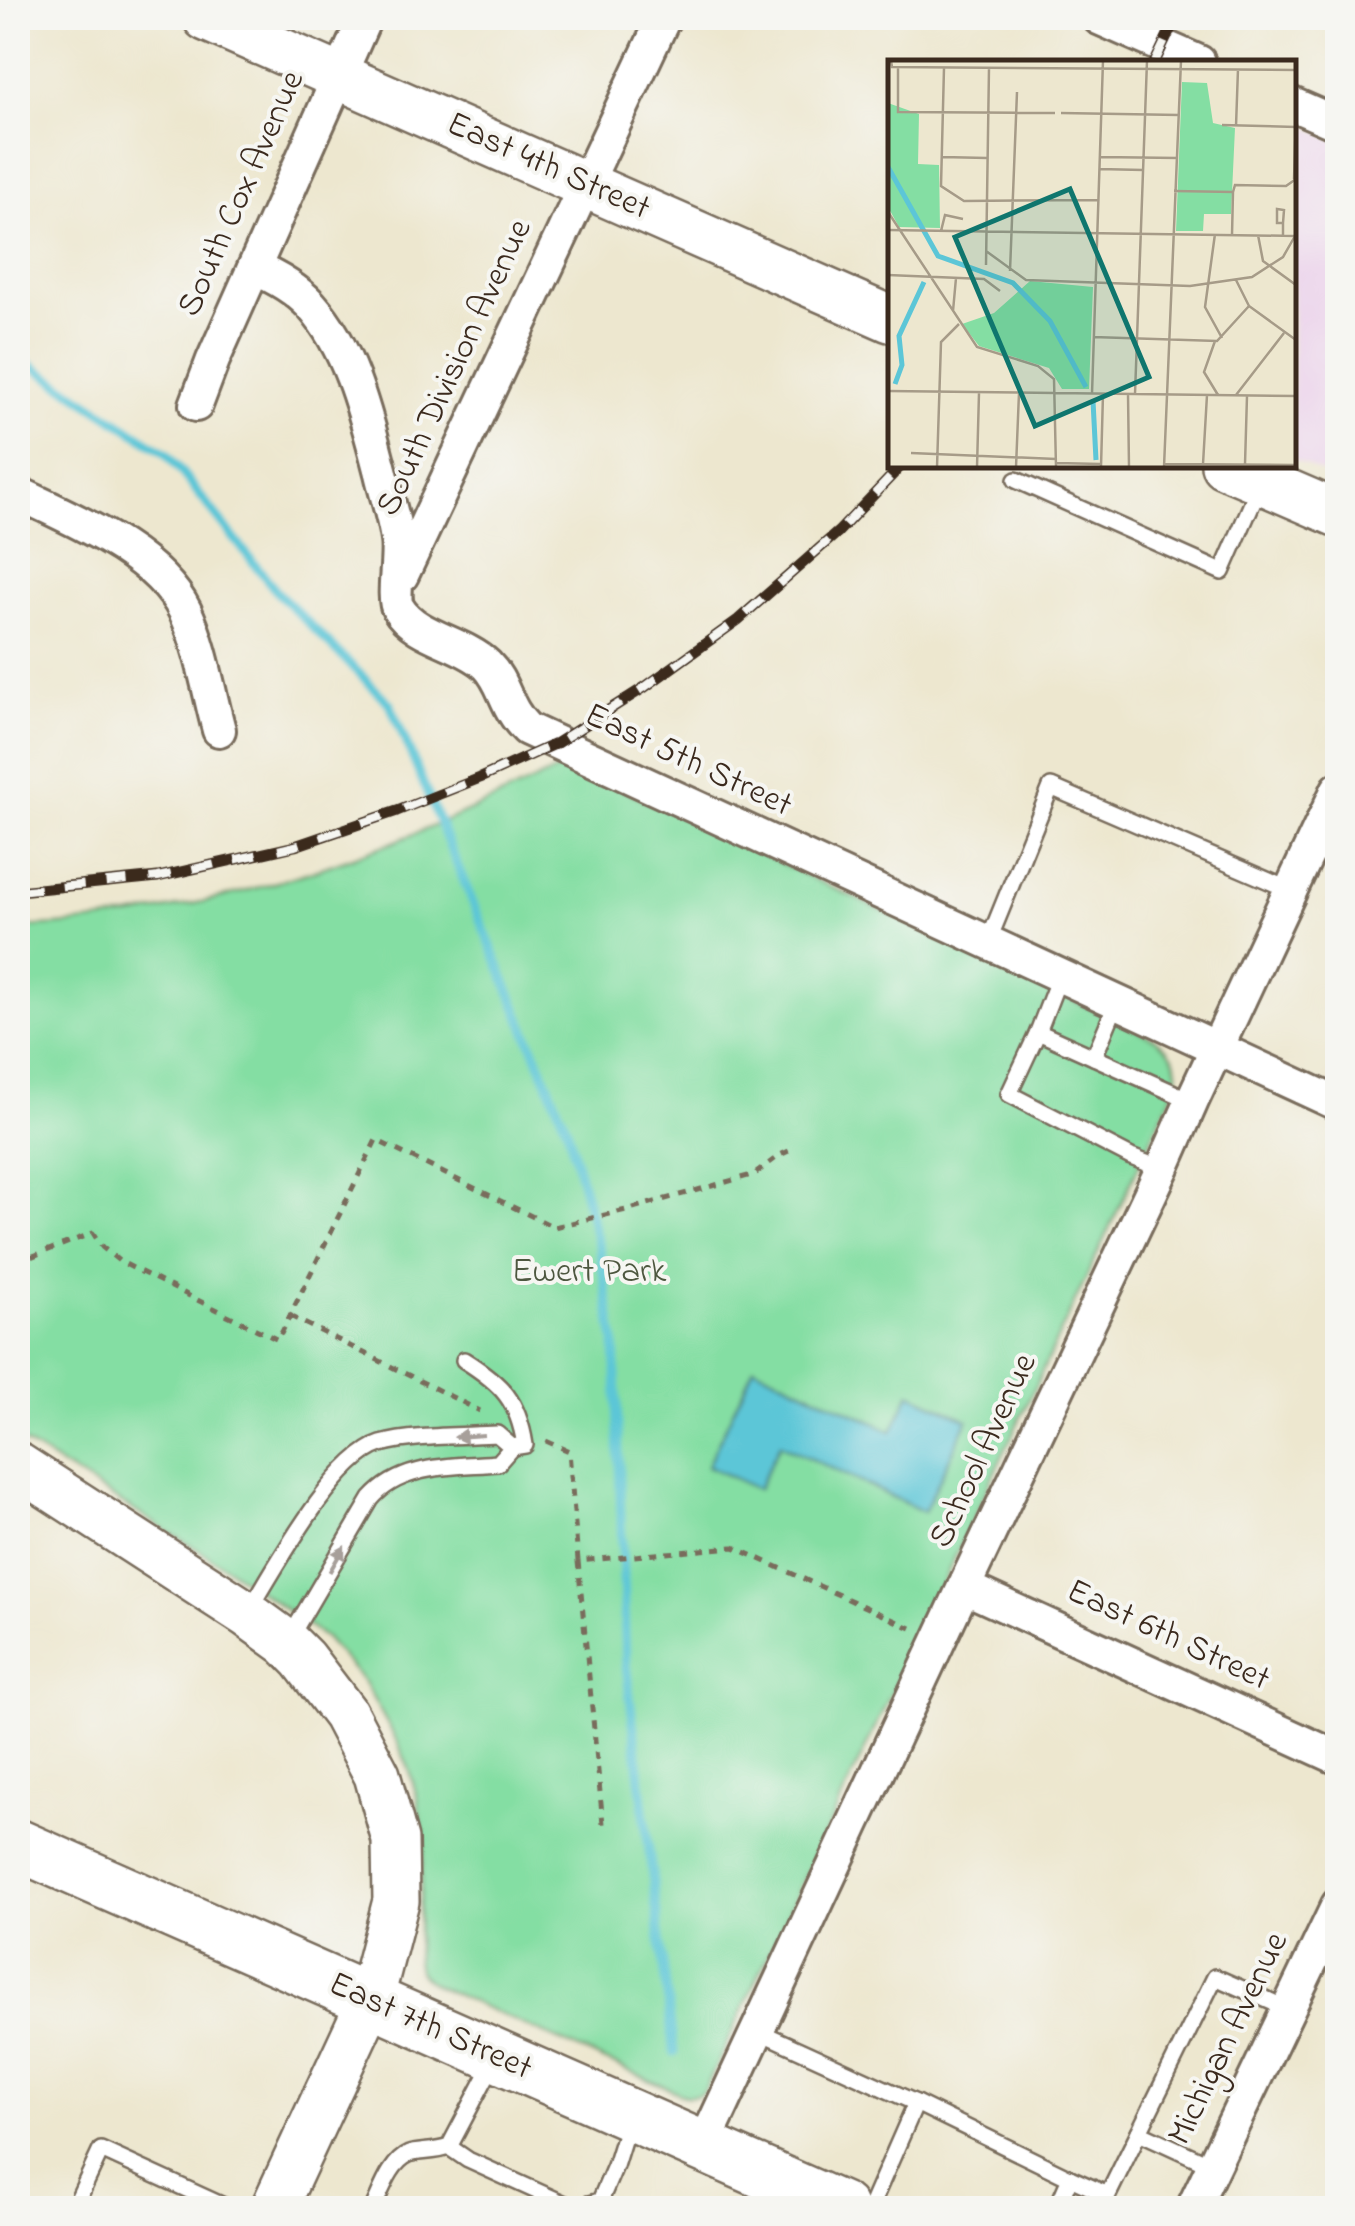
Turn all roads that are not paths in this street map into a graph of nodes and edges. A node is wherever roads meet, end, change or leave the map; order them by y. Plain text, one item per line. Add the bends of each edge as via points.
1 (206, 18) edge
2 (366, 18) edge
3 (664, 18) edge
4 (1099, 18) edge
5 (1194, 60) edge
6 (338, 76) junction
7 (1295, 105) edge
8 (1338, 124) edge
9 (586, 183) junction
10 (254, 268) junction
11 (888, 317) edge
12 (196, 405) dead end
13 (1243, 473) edge
14 (1016, 480) dead end
15 (18, 493) edge
16 (1338, 514) edge
17 (396, 590) junction
18 (219, 730) dead end
19 (1338, 789) edge
20 (1290, 890) junction
21 (988, 942) junction
22 (1060, 975) junction
23 (1117, 1002) junction
24 (1038, 1032) junction
25 (1217, 1047) junction
26 (1094, 1057) junction
27 (1192, 1101) junction
28 (1338, 1104) edge
29 (1162, 1170) junction
30 (464, 1360) dead end
31 (433, 1438) junction
32 (512, 1447) junction
33 (18, 1466) edge
34 (435, 1468) junction
35 (964, 1587) junction
36 (247, 1614) junction
37 (286, 1642) junction
38 (1338, 1758) edge
39 (18, 1845) edge
40 (1338, 1905) edge
41 (370, 2001) junction
42 (1288, 2010) junction
43 (758, 2031) junction
44 (497, 2056) junction
45 (916, 2103) junction
46 (630, 2115) junction
47 (1139, 2132) junction
48 (703, 2147) junction
49 (449, 2148) junction
50 (1213, 2166) junction
51 (1070, 2178) junction
52 (607, 2205) edge
53 (825, 2205) edge
54 (74, 2208) edge
55 (228, 2208) edge
56 (274, 2208) edge
57 (373, 2208) edge
58 (870, 2208) edge
59 (1057, 2208) edge
60 (1194, 2208) edge

1 - 6 street, East 4th Street
2 - 6 street, South Cox Avenue
3 - 9 street, South Division Avenue
4 - 5 street
6 - 9 street, East 4th Street
6 - 10 street, South Cox Avenue
7 - 8 street
9 - 11 street, East 4th Street
9 - 17 street, South Division Avenue
10 - 12 street, South Cox Avenue
10 - 17 street via 310,304 338,347 367,420 394,522
13 - 14 lane via 1222,572
13 - 16 street
15 - 18 street via 117,544 172,591 192,628
17 - 21 street, East 5th Street via 405,616 490,668 518,720 539,736
19 - 20 street, School Avenue
20 - 21 lane via 1051,787
20 - 25 street, School Avenue
21 - 22 street, East 5th Street
22 - 23 street, East 5th Street
22 - 24 lane
23 - 25 street, East 5th Street
23 - 26 lane
24 - 26 lane
24 - 29 lane via 1009,1094
25 - 27 street, School Avenue
25 - 28 street, East 5th Street
26 - 27 lane
27 - 29 street, School Avenue
29 - 35 street, School Avenue
30 - 32 lane via 517,1408 525,1445
32 -> 31 lane via 497,1434
31 - 34 lane
31 - 36 lane via 378,1445 351,1461
32 - 34 lane via 498,1463
33 - 36 street
37 -> 34 lane via 382,1486
35 - 38 street, East 6th Street
35 - 43 street, School Avenue
36 - 37 street
37 - 41 street via 346,1714 377,1774 396,1840 396,1902
39 - 41 main road, East 7th Street
40 - 42 street, Michigan Avenue
41 - 44 main road, East 7th Street
41 - 56 street
42 - 47 lane via 1215,1978
42 - 50 street, Michigan Avenue
43 - 45 lane
43 - 48 street, School Avenue
44 - 46 main road, East 7th Street
44 - 49 lane
45 - 51 lane
45 - 58 lane
46 - 48 main road, East 7th Street
46 - 52 lane
47 - 50 lane
47 - 51 lane via 1108,2195
48 - 53 main road, East 7th Street
49 - 52 lane via 574,2208
49 - 57 lane via 408,2154
50 - 60 street, Michigan Avenue
51 - 59 lane
54 - 55 lane via 100,2150

